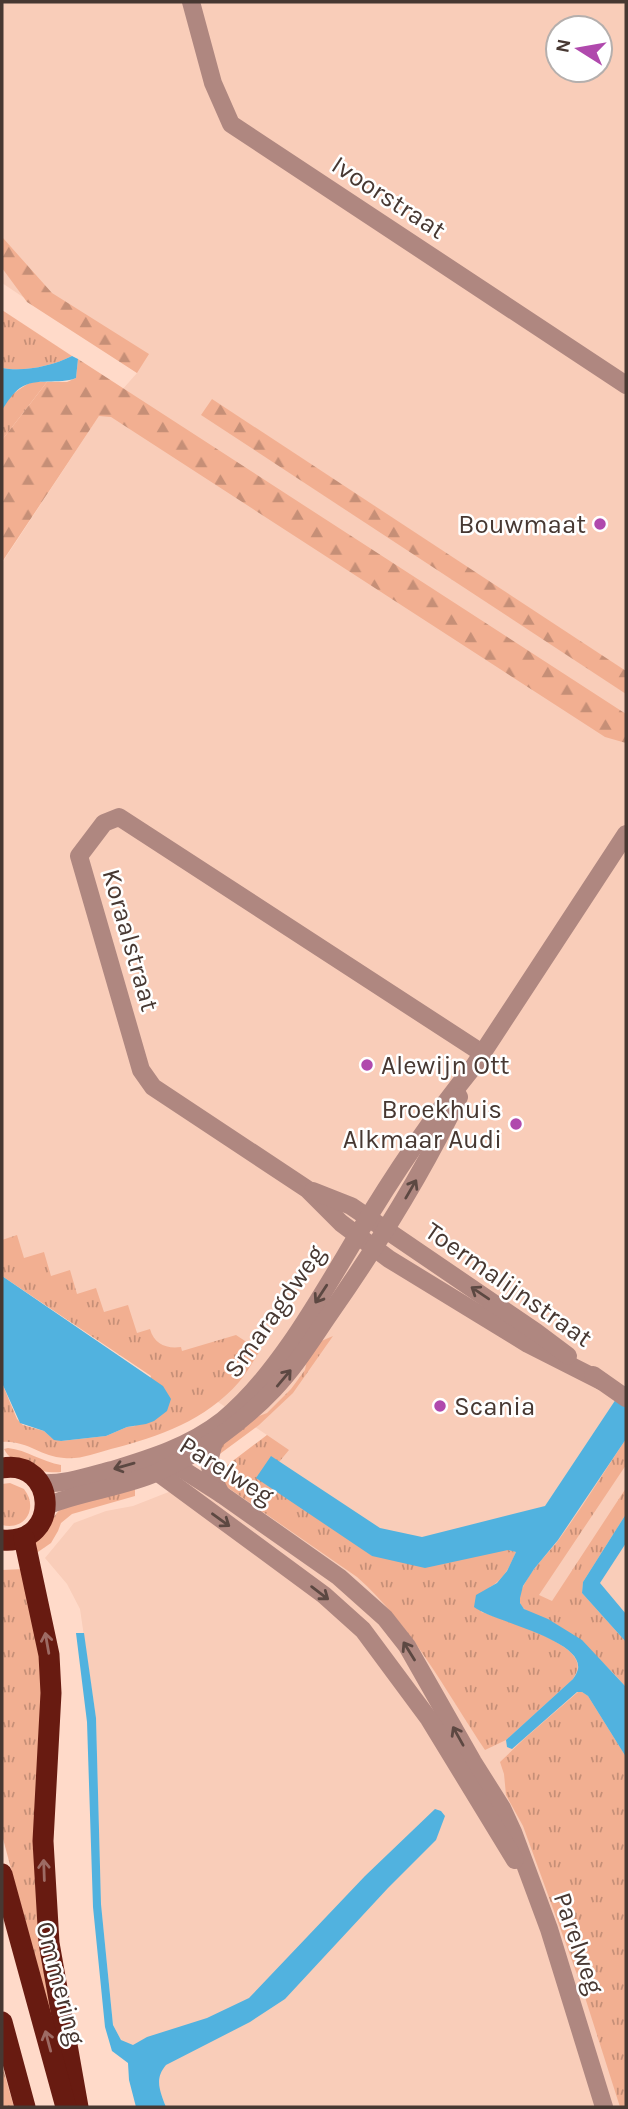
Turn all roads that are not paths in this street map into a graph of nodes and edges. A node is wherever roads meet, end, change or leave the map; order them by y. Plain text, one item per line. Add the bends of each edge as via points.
1 (191, 2) edge
2 (626, 385) edge
3 (626, 834) edge
4 (478, 1060) junction
5 (307, 1189) junction
6 (369, 1217) junction
7 (387, 1229) junction
8 (357, 1236) junction
9 (375, 1249) junction
10 (613, 1389) edge
11 (215, 1440) junction
12 (3, 1464) edge
13 (163, 1464) junction
14 (39, 1483) junction
15 (221, 1494) junction
16 (46, 1506) junction
17 (24, 1538) junction
18 (2, 1540) edge
19 (2, 1874) edge
20 (528, 1876) junction
21 (2, 2022) edge
22 (25, 2107) edge
23 (66, 2107) edge
24 (78, 2107) edge
25 (604, 2107) edge

1 - 2 street, Ivoorstraat via 213,83 231,124
3 - 4 street, Smaragdweg
4 - 5 street, Koraalstraat via 119,817 104,823 79,856 141,1070 153,1087
4 - 6 street, Smaragdweg via 448,1097
7 -> 4 street, Smaragdweg
5 - 6 street, Koraalstraat
5 - 8 street, Koraalstraat
6 - 7 street, Toermalijnstraat
6 - 8 street, Smaragdweg
7 - 9 street, Smaragdweg
10 -> 7 street, Toermalijnstraat
8 - 9 street, Toermalijnstraat
8 -> 13 street, Smaragdweg via 252,1392 222,1421
9 - 10 street, Toermalijnstraat via 528,1344
11 -> 9 street, Smaragdweg via 259,1404 292,1368
11 - 13 street, Smaragdweg
11 - 15 street via 209,1467
12 - 14 highway via 26,1471
13 -> 14 street, Smaragdweg
13 - 15 street, Parelweg
13 - 16 street, Smaragdweg
13 -> 20 street, Parelweg via 363,1630 429,1719
14 - 16 highway
20 -> 15 street, Parelweg via 502,1808 407,1646 385,1618 330,1570
16 - 17 highway via 41,1523
17 - 18 highway
24 -> 17 highway via 49,1943 43,1841 49,1655
23 -> 19 highway, Ommering
20 - 25 street, Parelweg
21 - 22 highway

